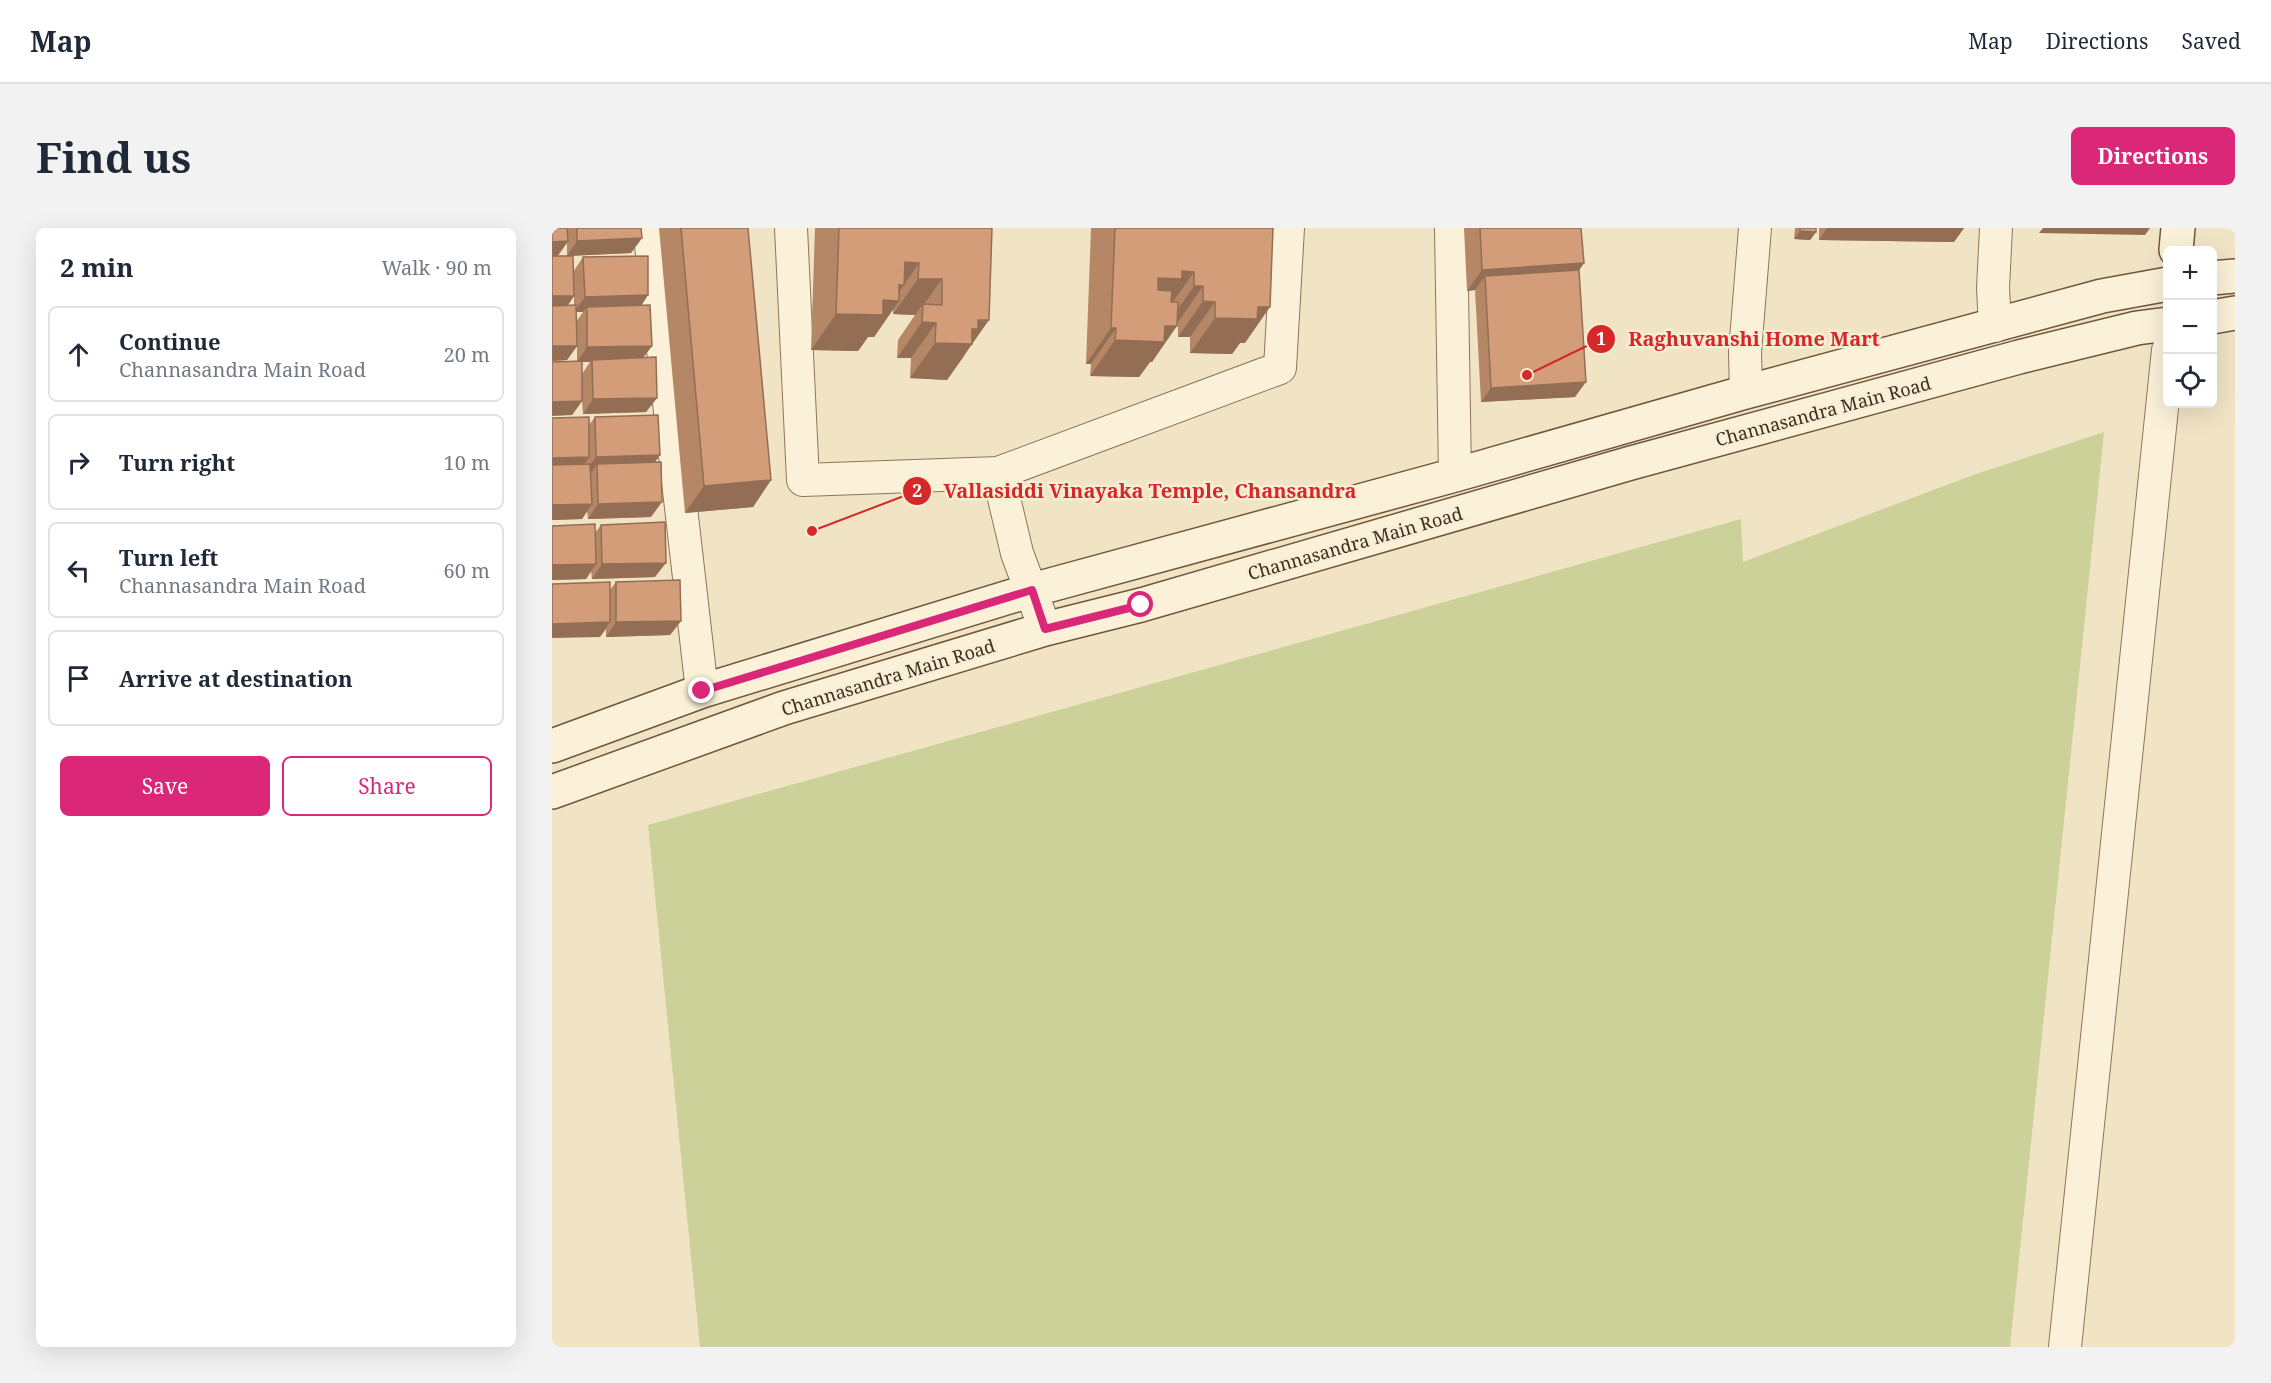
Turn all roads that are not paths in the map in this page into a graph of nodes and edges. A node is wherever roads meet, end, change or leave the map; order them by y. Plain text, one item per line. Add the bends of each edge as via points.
1 (649, 228) edge
2 (791, 228) edge
3 (1288, 228) edge
4 (1451, 228) edge
5 (1755, 228) edge
6 (1996, 228) edge
7 (2178, 228) edge
8 (2176, 246) edge
9 (2235, 276) edge
10 (2217, 278) edge
11 (2163, 285) edge
12 (2235, 314) edge
13 (2217, 316) edge
14 (2163, 325) edge
15 (1995, 326) junction
16 (2168, 354) edge
17 (1746, 392) junction
18 (998, 473) junction
19 (1455, 475) junction
20 (1032, 590) junction
21 (1045, 629) junction
22 (702, 691) junction
23 (552, 746) edge
24 (552, 792) edge
25 (2065, 1347) edge

1 - 22 street
2 - 18 street via 803,480
3 - 18 street via 1280,368
4 - 19 street
5 - 17 street via 1745,352
6 - 15 street
7 - 8 main road
9 - 10 main road
11 - 15 main road, Channasandra Main Road
12 - 13 main road
14 - 21 main road, Channasandra Main Road via 2007,360
15 - 17 main road, Channasandra Main Road
16 - 25 street
17 - 19 main road, Channasandra Main Road
18 - 20 street via 1017,553
19 - 20 main road, Channasandra Main Road
20 - 21 street
20 - 22 main road, Channasandra Main Road
21 - 24 main road, Channasandra Main Road via 784,708
22 - 23 main road, Channasandra Main Road

